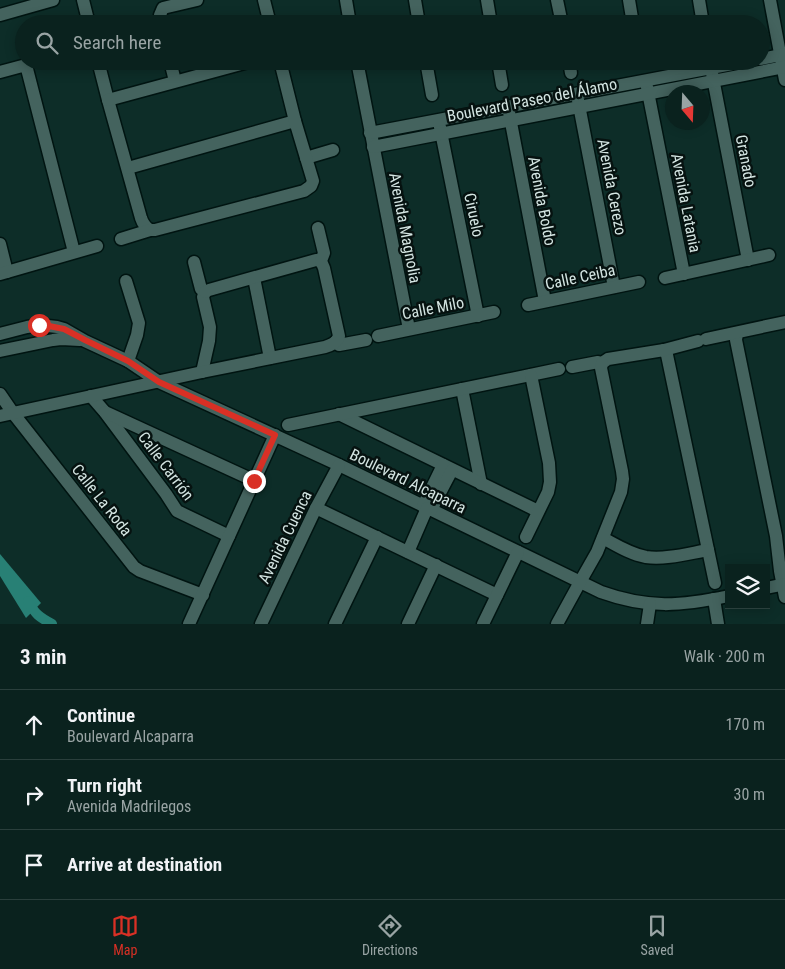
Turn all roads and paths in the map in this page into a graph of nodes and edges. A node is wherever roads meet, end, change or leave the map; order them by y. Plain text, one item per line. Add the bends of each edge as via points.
1 (53, 0) edge
2 (83, 0) edge
3 (197, 0) edge
4 (264, 0) edge
5 (346, 0) edge
6 (415, 0) edge
7 (486, 0) edge
8 (557, 0) edge
9 (629, 0) edge
10 (699, 0) edge
11 (770, 0) edge
12 (0, 15) edge
13 (87, 15) edge
14 (160, 15) edge
15 (268, 15) edge
16 (348, 15) edge
17 (418, 15) edge
18 (489, 15) edge
19 (560, 15) edge
20 (632, 15) edge
21 (702, 15) edge
22 (770, 61) edge
23 (784, 65) edge
24 (770, 67) edge
25 (15, 68) edge
26 (27, 70) edge
27 (100, 70) edge
28 (172, 70) edge
29 (217, 70) edge
30 (282, 70) edge
31 (359, 70) edge
32 (428, 70) edge
33 (500, 70) edge
34 (725, 70) edge
35 (748, 70) edge
36 (0, 72) edge
37 (712, 75) junction
38 (175, 81) junction
39 (645, 81) junction
40 (502, 85) dead end
41 (432, 94) dead end
42 (577, 94) junction
43 (648, 94) junction
44 (108, 100) junction
45 (508, 107) junction
46 (580, 107) junction
47 (438, 120) junction
48 (511, 120) junction
49 (295, 121) junction
50 (370, 133) junction
51 (441, 134) junction
52 (373, 147) junction
53 (334, 150) dead end
54 (306, 158) junction
55 (128, 168) junction
56 (318, 228) dead end
57 (150, 230) junction
58 (121, 240) dead end
59 (0, 244) edge
60 (97, 246) dead end
61 (74, 252) junction
62 (769, 255) dead end
63 (748, 260) junction
64 (321, 261) junction
65 (194, 262) dead end
66 (4, 273) edge
67 (684, 274) junction
68 (254, 278) junction
69 (665, 278) dead end
70 (126, 281) dead end
71 (639, 282) dead end
72 (614, 287) junction
73 (205, 292) junction
74 (545, 301) junction
75 (528, 305) dead end
76 (494, 312) dead end
77 (478, 316) junction
78 (785, 322) edge
79 (409, 329) junction
80 (737, 333) junction
81 (0, 334) edge
82 (85, 340) junction
83 (335, 342) junction
84 (664, 350) junction
85 (0, 351) edge
86 (270, 358) junction
87 (128, 361) junction
88 (602, 363) junction
89 (572, 367) dead end
90 (558, 369) dead end
91 (202, 372) junction
92 (531, 376) junction
93 (159, 382) junction
94 (462, 389) junction
95 (0, 394) edge
96 (91, 396) junction
97 (104, 411) junction
98 (13, 413) junction
99 (339, 414) junction
100 (0, 416) edge
101 (288, 425) dead end
102 (275, 435) junction
103 (339, 464) junction
104 (448, 468) junction
105 (254, 481) junction
106 (481, 484) junction
107 (316, 508) junction
108 (427, 508) junction
109 (538, 512) junction
110 (780, 535) edge
111 (230, 536) junction
112 (377, 537) junction
113 (526, 537) dead end
114 (603, 538) junction
115 (708, 550) junction
116 (408, 552) junction
117 (518, 552) junction
118 (436, 565) junction
119 (580, 582) junction
120 (715, 583) dead end
121 (784, 584) edge
122 (770, 587) edge
123 (202, 595) junction
124 (497, 595) junction
125 (725, 597) edge
126 (785, 597) edge
127 (714, 599) junction
128 (650, 604) junction
129 (189, 624) edge
130 (261, 624) edge
131 (335, 624) edge
132 (408, 624) edge
133 (483, 624) edge
134 (557, 624) edge
135 (647, 624) edge
136 (718, 624) edge

1 - 12 street
2 - 13 street
3 - 14 street via 163,8
4 - 15 street
5 - 16 street
6 - 17 street
7 - 18 street
8 - 19 street
9 - 20 street
10 - 21 street
11 - 23 street
22 - 23 street
23 - 24 street, Boulevard Paseo del Álamo
25 - 36 street
26 - 61 street
27 - 44 street
28 - 38 street
29 - 38 street
30 - 49 street
31 - 50 street, Avenida Magnolia
32 - 41 street
33 - 40 street
34 - 37 street, Boulevard Paseo del Álamo
35 - 37 street, Boulevard Paseo del Álamo
37 - 39 street, Boulevard Paseo del Álamo
37 - 43 street, Boulevard Paseo del Álamo
37 - 63 street, Granado
38 - 44 street
39 - 42 street, Boulevard Paseo del Álamo
39 - 43 street, Avenida Latania
42 - 45 street, Boulevard Paseo del Álamo
42 - 46 street, Avenida Cerezo
43 - 46 street, Boulevard Paseo del Álamo
43 - 67 street, Avenida Latania
44 - 55 street
45 - 47 street, Boulevard Paseo del Álamo
45 - 48 street, Avenida Boldo
46 - 48 street, Boulevard Paseo del Álamo
46 - 72 street, Avenida Cerezo
47 - 50 street, Boulevard Paseo del Álamo
47 - 51 street, Ciruelo
48 - 51 street, Boulevard Paseo del Álamo
48 - 74 street, Avenida Boldo
49 - 54 street
49 - 55 street
50 - 52 street, Avenida Magnolia
51 - 52 street, Boulevard Paseo del Álamo
51 - 77 street, Ciruelo
52 - 79 street, Avenida Magnolia
53 - 54 street
54 - 57 street via 313,181 309,189
55 - 57 street via 143,224
56 - 64 street via 324,253
57 - 58 street
59 - 66 street
60 - 61 street
61 - 66 street
62 - 63 street
63 - 67 street
64 - 68 street
64 - 83 street via 339,336
65 - 73 street via 201,289
67 - 69 street
68 - 73 street
68 - 86 street
70 - 87 street via 139,324
71 - 72 street, Calle Ceiba
72 - 74 street, Calle Ceiba
73 - 91 street via 203,296 210,327
74 - 75 street, Calle Ceiba
76 - 77 street, Calle Milo
77 - 79 street, Calle Milo
78 - 80 street
79 - 83 street, Calle Milo via 339,345
80 - 84 street
80 - 110 street
81 - 82 street, Boulevard Alcaparra via 39,325 64,329
82 - 85 street, Boulevard Alcaparra via 53,340
82 - 87 street, Boulevard Alcaparra
83 - 86 street, Calle Milo
84 - 88 street via 608,359
84 - 115 street
86 - 91 street, Calle Milo
87 - 93 street, Boulevard Alcaparra
88 - 89 street
88 - 114 street via 623,479
90 - 92 street
91 - 93 street, Calle Milo
92 - 94 street
92 - 109 street via 550,482
93 - 96 street, Calle Milo
93 - 102 street, Boulevard Alcaparra
94 - 99 street
94 - 106 street
95 - 98 street, Calle La Roda
96 - 97 street, Calle Carrión
96 - 98 street, Calle Milo
97 - 105 street
97 - 111 street, Calle Carrión via 177,511
98 - 100 street, Calle Milo
98 - 123 street, Calle La Roda via 134,567
99 - 101 street
99 - 104 street
102 - 103 street, Boulevard Alcaparra
102 - 105 street
103 - 107 street, Avenida Cuenca
103 - 108 street, Boulevard Alcaparra
104 - 106 street
104 - 108 street
105 - 111 street
106 - 109 street
107 - 112 street
107 - 130 street, Avenida Cuenca
108 - 116 street
108 - 117 street, Boulevard Alcaparra
109 - 113 street
110 - 121 street via 780,571
111 - 123 street
112 - 116 street
112 - 131 street
114 - 115 street via 646,557
114 - 119 street
115 - 120 street
116 - 118 street
117 - 119 street, Boulevard Alcaparra
117 - 124 street
118 - 124 street
118 - 132 street
119 - 128 street, Boulevard Alcaparra via 618,599
119 - 134 street
121 - 122 street
121 - 126 street
123 - 129 street
124 - 133 street
125 - 127 street, Boulevard Alcaparra
127 - 128 street, Boulevard Alcaparra
127 - 136 street
128 - 135 street

